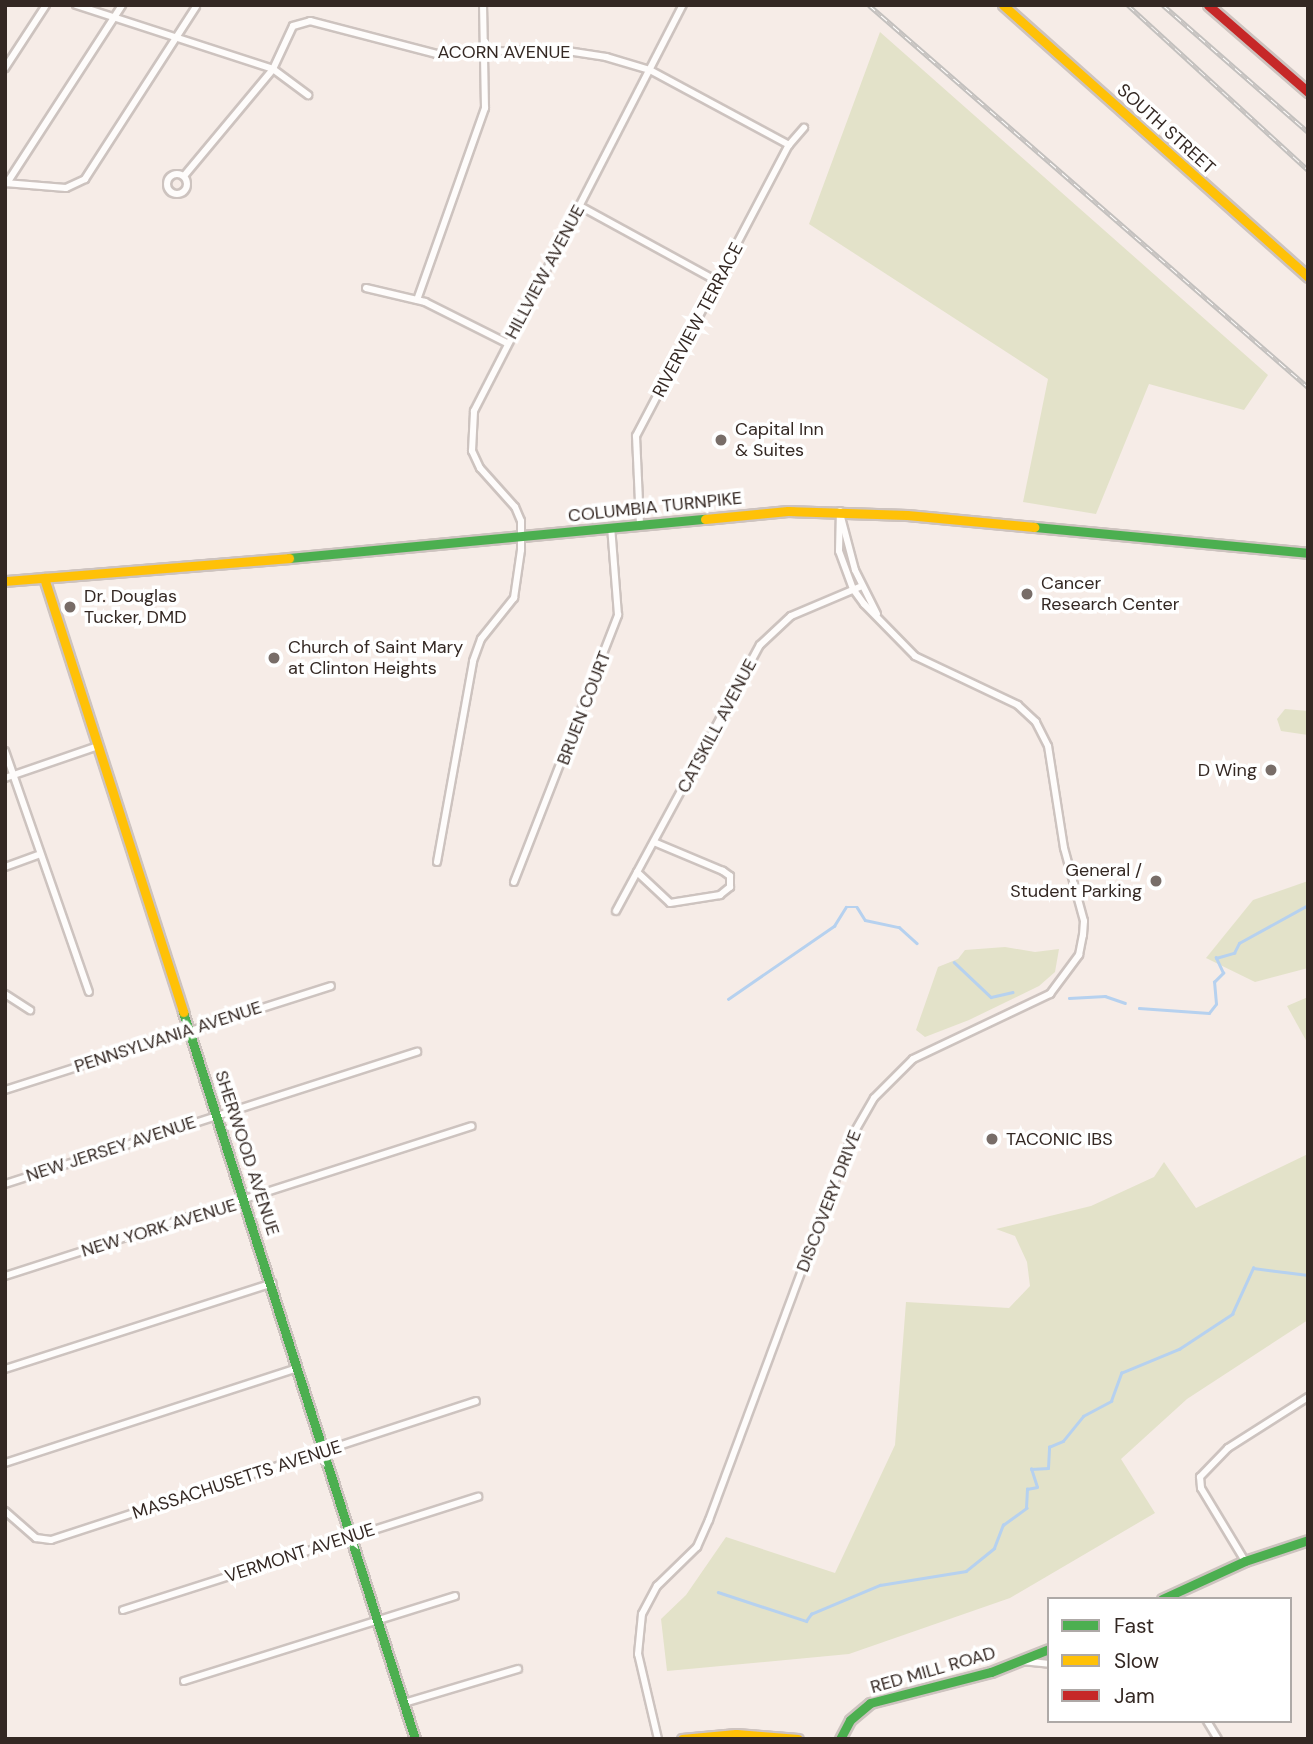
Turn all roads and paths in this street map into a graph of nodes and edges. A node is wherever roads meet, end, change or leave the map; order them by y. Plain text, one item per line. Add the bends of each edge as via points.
1 (46, 5) edge
2 (76, 5) edge
3 (122, 5) edge
4 (483, 5) edge
5 (683, 5) edge
6 (1003, 5) edge
7 (1208, 5) edge
8 (196, 7) edge
9 (114, 19) junction
10 (175, 39) junction
11 (486, 55) junction
12 (5, 68) edge
13 (273, 69) junction
14 (650, 71) junction
15 (1308, 92) edge
16 (308, 95) dead end
17 (804, 128) dead end
18 (789, 145) junction
19 (184, 176) dead end
20 (6, 183) edge
21 (580, 206) junction
22 (1308, 277) edge
23 (719, 282) junction
24 (366, 288) dead end
25 (417, 300) junction
26 (507, 343) junction
27 (840, 511) junction
28 (640, 524) junction
29 (611, 527) junction
30 (519, 538) junction
31 (1308, 553) edge
32 (44, 578) junction
33 (5, 581) edge
34 (862, 586) junction
35 (853, 589) junction
36 (881, 622) junction
37 (96, 747) junction
38 (5, 751) edge
39 (13, 775) junction
40 (5, 778) edge
41 (654, 842) junction
42 (38, 855) junction
43 (437, 862) dead end
44 (5, 867) edge
45 (637, 872) junction
46 (514, 882) dead end
47 (616, 911) dead end
48 (331, 986) dead end
49 (89, 992) dead end
50 (5, 994) edge
51 (30, 1010) dead end
52 (191, 1028) junction
53 (417, 1052) dead end
54 (5, 1090) edge
55 (218, 1115) junction
56 (471, 1126) dead end
57 (5, 1184) edge
58 (245, 1201) junction
59 (5, 1276) edge
60 (273, 1283) junction
61 (298, 1368) junction
62 (5, 1369) edge
63 (1308, 1397) edge
64 (476, 1401) dead end
65 (327, 1452) junction
66 (5, 1463) edge
67 (478, 1497) dead end
68 (5, 1511) edge
69 (351, 1537) junction
70 (1308, 1540) edge
71 (1245, 1561) junction
72 (455, 1596) dead end
73 (1166, 1597) edge
74 (123, 1610) dead end
75 (379, 1620) junction
76 (1047, 1650) edge
77 (1022, 1661) junction
78 (1047, 1664) edge
79 (518, 1668) dead end
80 (184, 1681) dead end
81 (404, 1703) junction
82 (1208, 1723) edge
83 (415, 1739) edge
84 (658, 1739) edge
85 (686, 1739) edge
86 (798, 1739) edge
87 (840, 1739) edge
88 (1218, 1739) edge

1 - 12 street
2 - 9 street
3 - 9 street
4 - 11 street
5 - 14 street, HILLVIEW AVENUE
6 - 22 main road, SOUTH STREET
7 - 15 main road
8 - 10 street
9 - 10 street
9 - 20 street
10 - 13 street
10 - 20 street via 85,179 66,188
11 - 13 street, ACORN AVENUE via 437,54 310,21 293,26
11 - 14 street, ACORN AVENUE via 580,51
11 - 25 street via 485,107
13 - 16 street
13 - 19 street, ACORN AVENUE
14 - 18 street, ACORN AVENUE
14 - 21 street, HILLVIEW AVENUE
17 - 18 street, RIVERVIEW TERRACE
18 - 23 street, RIVERVIEW TERRACE
21 - 23 street
21 - 26 street, HILLVIEW AVENUE
23 - 28 street, RIVERVIEW TERRACE via 636,436
24 - 25 street
25 - 26 street
26 - 30 street, HILLVIEW AVENUE via 478,399 470,439 480,468 515,507 521,521
27 - 28 main road, COLUMBIA TURNPIKE via 733,514
27 - 31 main road, COLUMBIA TURNPIKE
27 - 34 street, DISCOVERY DRIVE
27 - 35 street, DISCOVERY DRIVE via 839,551
28 - 29 main road, COLUMBIA TURNPIKE
29 - 30 main road, COLUMBIA TURNPIKE
29 - 46 street, BRUEN COURT via 618,615
30 - 32 main road, COLUMBIA TURNPIKE
30 - 43 street, HILLVIEW AVENUE via 514,598 481,639 473,661
32 - 33 main road, COLUMBIA TURNPIKE
32 - 37 main road, SHERWOOD AVENUE
34 - 35 street, CATSKILL AVENUE
34 - 36 street, DISCOVERY DRIVE
35 - 36 street, DISCOVERY DRIVE
35 - 41 street, CATSKILL AVENUE via 791,616 760,646
36 - 84 street, DISCOVERY DRIVE via 915,656 1018,705 1036,722 1048,747 1064,848 1083,914 1079,956 1067,978 1050,994 913,1059 874,1098 851,1138 709,1520 697,1547 657,1586 642,1614 638,1654
37 - 39 street
37 - 52 main road, SHERWOOD AVENUE
38 - 39 street
39 - 40 street
39 - 42 street
41 - 45 street, CATSKILL AVENUE
41 - 45 street via 723,871 730,876 730,887 720,895 670,903
42 - 44 street
42 - 49 street
45 - 47 street, CATSKILL AVENUE
48 - 52 street, PENNSYLVANIA AVENUE
50 - 51 street
52 - 54 street, PENNSYLVANIA AVENUE
52 - 55 main road, SHERWOOD AVENUE
53 - 55 street, NEW JERSEY AVENUE
55 - 57 street, NEW JERSEY AVENUE
55 - 58 main road, SHERWOOD AVENUE
56 - 58 street, NEW YORK AVENUE
58 - 59 street, NEW YORK AVENUE
58 - 60 main road, SHERWOOD AVENUE
60 - 61 main road, SHERWOOD AVENUE
60 - 62 street
61 - 65 main road, SHERWOOD AVENUE
61 - 66 street
63 - 71 street via 1228,1448 1200,1477 1201,1488
64 - 65 street, MASSACHUSETTS AVENUE
65 - 68 street, MASSACHUSETTS AVENUE via 51,1540 36,1538
65 - 69 main road, SHERWOOD AVENUE
67 - 69 street, VERMONT AVENUE
69 - 74 street, VERMONT AVENUE
69 - 75 main road, SHERWOOD AVENUE
70 - 71 main road
71 - 73 main road
72 - 75 street
75 - 80 street
75 - 81 main road, SHERWOOD AVENUE
76 - 77 main road, RED MILL ROAD
77 - 78 street
77 - 87 main road, RED MILL ROAD via 870,1703 850,1720
79 - 81 street
81 - 83 main road, SHERWOOD AVENUE
82 - 88 street
85 - 86 main road via 736,1734

